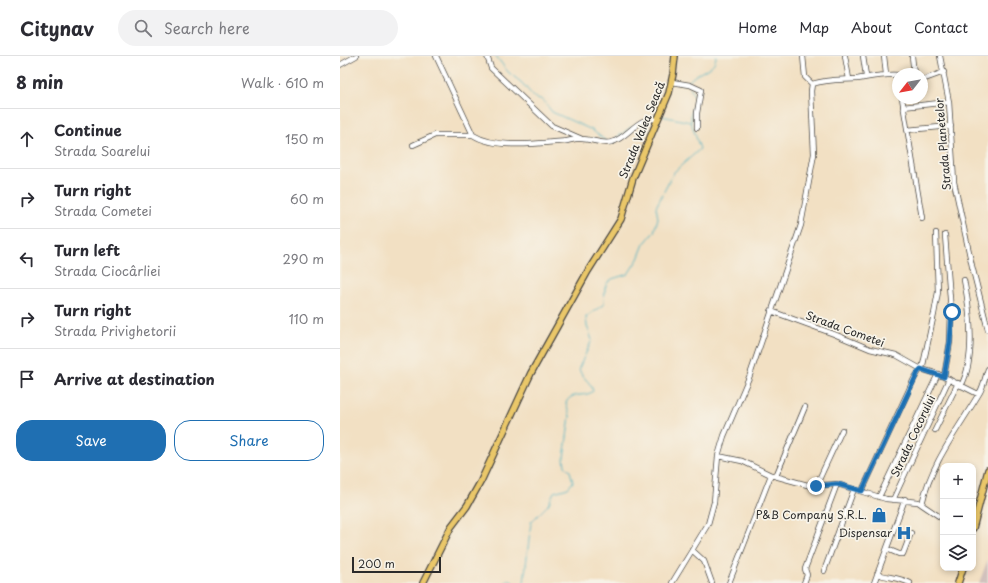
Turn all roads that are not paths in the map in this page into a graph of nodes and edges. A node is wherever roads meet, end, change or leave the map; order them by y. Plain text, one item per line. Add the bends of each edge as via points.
1 (356, 56) edge
2 (436, 56) edge
3 (487, 56) edge
4 (675, 56) edge
5 (803, 56) edge
6 (845, 56) edge
7 (863, 56) edge
8 (884, 56) edge
9 (912, 56) edge
10 (940, 56) edge
11 (340, 65) edge
12 (913, 68) edge
13 (944, 72) junction
14 (886, 74) junction
15 (892, 74) edge
16 (866, 76) junction
17 (928, 78) edge
18 (849, 79) junction
19 (672, 82) junction
20 (812, 84) junction
21 (949, 102) junction
22 (903, 104) edge
23 (903, 107) junction
24 (658, 117) junction
25 (951, 126) junction
26 (697, 128) dead end
27 (907, 130) junction
28 (474, 135) junction
29 (582, 138) junction
30 (413, 145) dead end
31 (922, 218) dead end
32 (936, 233) dead end
33 (945, 235) dead end
34 (964, 280) dead end
35 (771, 311) junction
36 (988, 330) edge
37 (921, 369) junction
38 (988, 369) edge
39 (938, 374) junction
40 (944, 377) junction
41 (949, 380) junction
42 (960, 385) junction
43 (978, 394) junction
44 (805, 407) dead end
45 (842, 430) dead end
46 (935, 430) dead end
47 (718, 456) junction
48 (988, 470) edge
49 (773, 475) junction
50 (837, 484) junction
51 (816, 486) junction
52 (854, 489) junction
53 (862, 491) junction
54 (879, 497) junction
55 (905, 499) junction
56 (893, 500) junction
57 (922, 504) junction
58 (976, 516) edge
59 (940, 517) edge
60 (911, 533) dead end
61 (887, 549) junction
62 (692, 550) junction
63 (824, 571) dead end
64 (962, 571) edge
65 (877, 574) junction
66 (423, 583) edge
67 (672, 583) edge
68 (712, 583) edge
69 (729, 583) edge
70 (804, 583) edge
71 (874, 583) edge
72 (910, 583) edge
73 (958, 583) edge

1 - 11 street
2 - 28 street
3 - 29 street via 491,68 552,126
4 - 19 main road, Strada Valea Seacă
5 - 20 street via 806,77
6 - 18 street
7 - 16 street
8 - 14 street
9 - 12 street
10 - 13 street, Strada Planetelor
13 - 17 street
13 - 21 street, Strada Planetelor
14 - 15 street
14 - 16 street
16 - 18 street
18 - 20 street via 831,79
19 - 24 main road, Strada Valea Seacă
19 - 26 street via 701,90 696,113
20 - 35 street via 814,154 809,191 801,225
21 - 23 street
21 - 25 street, Strada Planetelor
22 - 23 street
23 - 27 street
24 - 29 street via 642,122 612,142
24 - 66 main road, Strada Valea Seacă via 633,178 621,219 531,373 481,481 451,527
25 - 27 street
25 - 36 street, Strada Planetelor via 954,182
27 - 31 street
28 - 29 street via 494,142 516,144
28 - 30 street via 435,134
32 - 37 street via 938,292 930,338
33 - 40 street via 952,312
34 - 42 street, Strada Cocorului via 971,328 969,360
35 - 37 street, Strada Cometei via 870,349 896,354
35 - 47 street via 750,375
37 - 39 street, Strada Cometei
37 - 53 street
38 - 43 street
39 - 40 street, Strada Cometei
39 - 54 street
40 - 41 street, Strada Cometei
41 - 42 street, Strada Cometei
41 - 56 street, Strada Cocorului
42 - 43 street, Strada Cometei
42 - 46 street, Strada Cocorului
43 - 57 street via 930,478
44 - 49 street
45 - 51 street
47 - 49 street via 742,461
47 - 62 street via 714,502 708,524
48 - 58 main road
49 - 51 street
49 - 69 street
50 - 51 street
50 - 52 street
50 - 70 street via 805,569 807,575
52 - 53 street
52 - 63 street
53 - 54 street
54 - 56 street
55 - 56 street
55 - 57 street
55 - 61 street
57 - 59 street
60 - 61 street via 903,554
61 - 65 street
62 - 67 street
62 - 68 street via 704,561
64 - 73 main road
65 - 71 street
65 - 72 street

